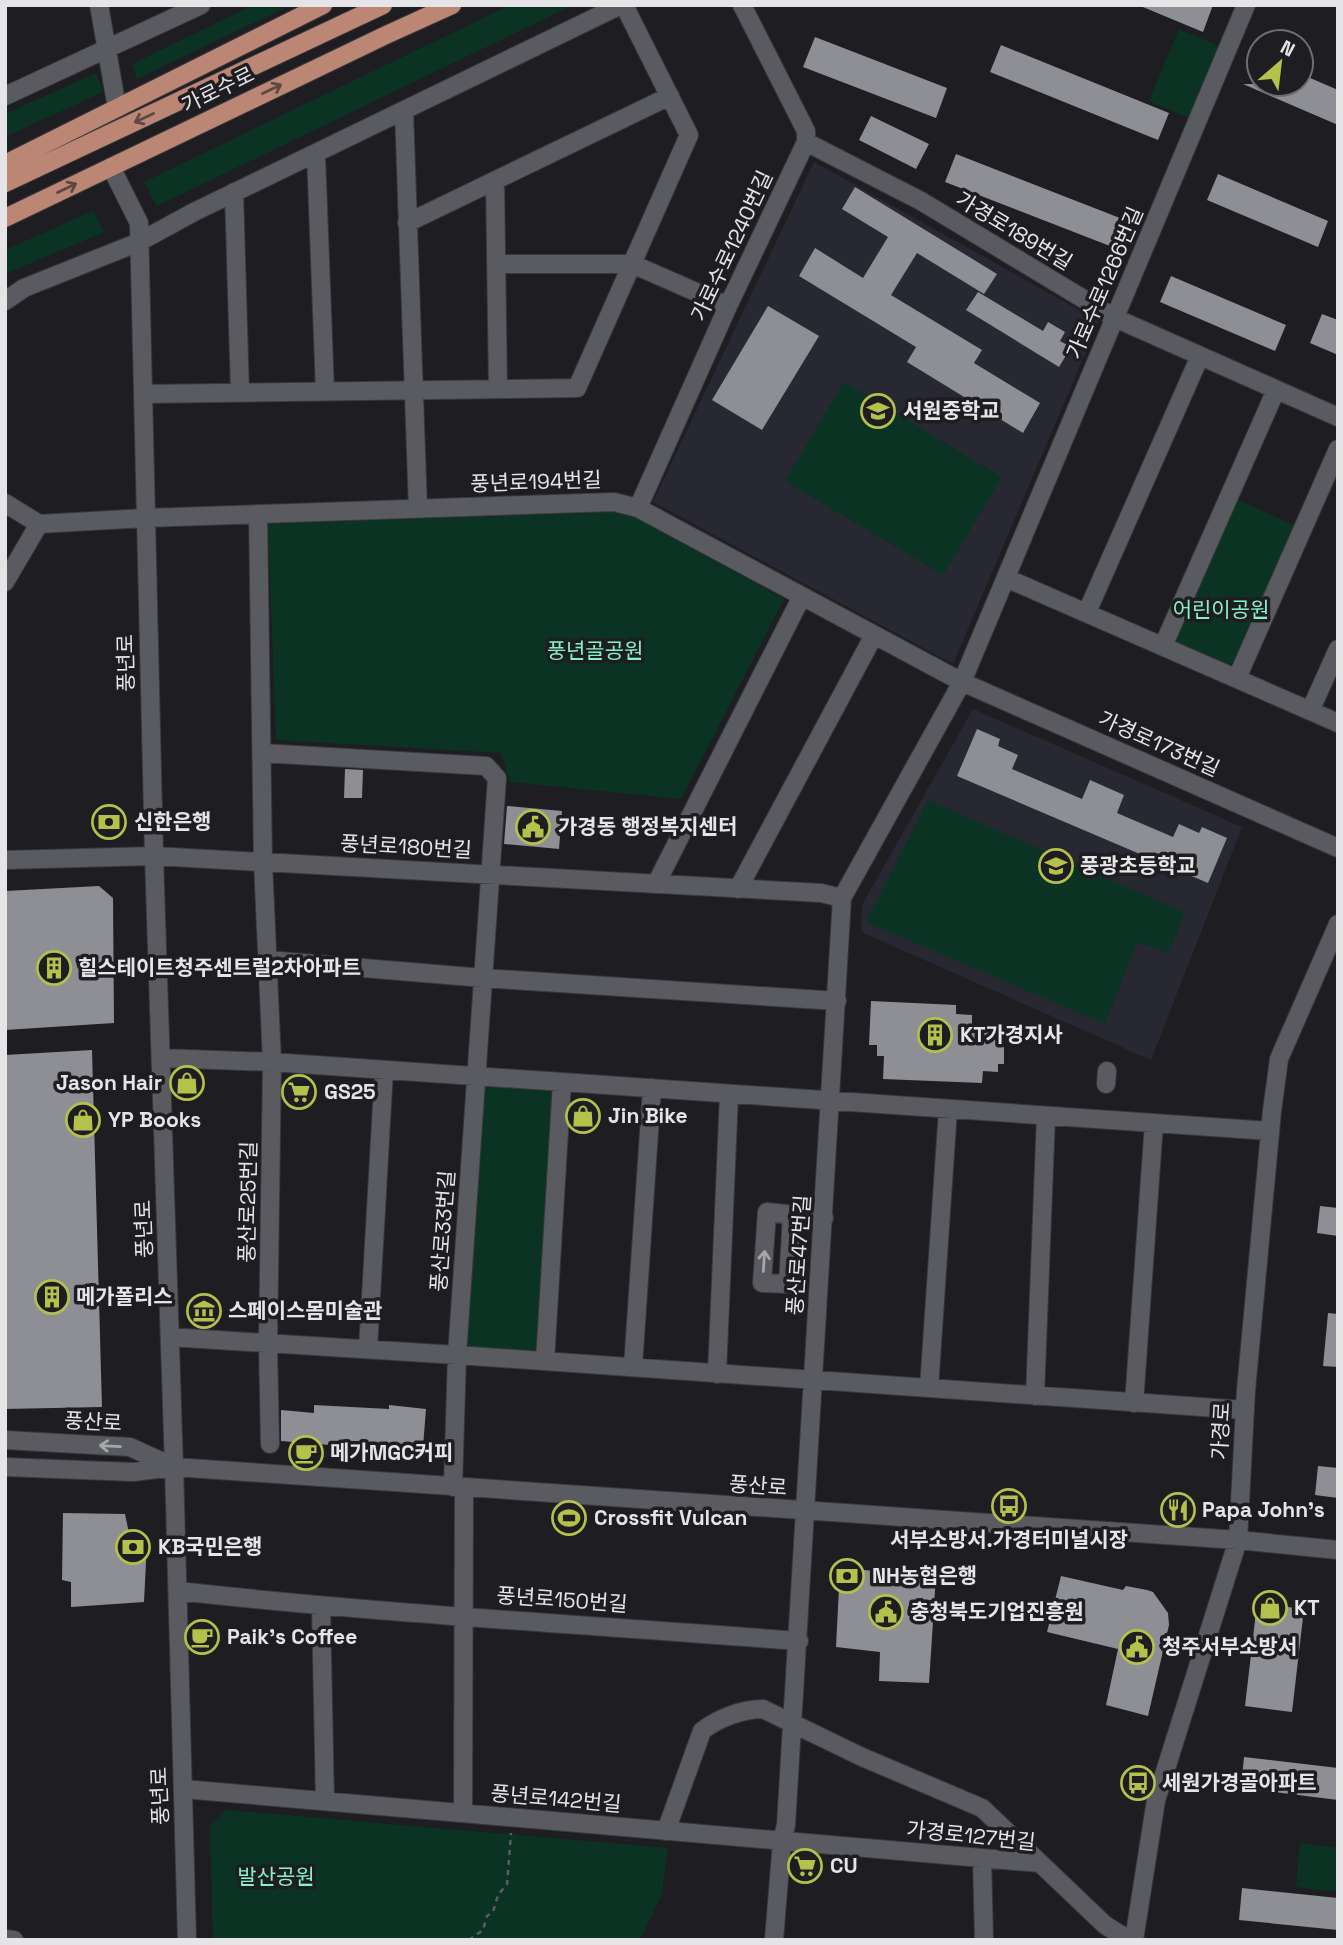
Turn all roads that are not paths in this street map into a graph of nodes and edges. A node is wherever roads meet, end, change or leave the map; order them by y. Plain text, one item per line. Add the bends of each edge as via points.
1 (99, 5) edge
2 (201, 5) edge
3 (324, 5) edge
4 (383, 5) edge
5 (452, 5) edge
6 (623, 5) edge
7 (742, 5) edge
8 (1246, 5) edge
9 (108, 50) junction
10 (5, 96) edge
11 (670, 96) junction
12 (117, 108) junction
13 (404, 111) junction
14 (806, 142) junction
15 (316, 153) junction
16 (5, 163) edge
17 (111, 167) junction
18 (495, 181) junction
19 (5, 183) edge
20 (234, 192) junction
21 (5, 218) edge
22 (407, 223) junction
23 (139, 242) junction
24 (497, 264) junction
25 (632, 264) junction
26 (5, 301) edge
27 (728, 306) junction
28 (1115, 318) junction
29 (1200, 356) junction
30 (498, 389) junction
31 (412, 390) junction
32 (1276, 390) junction
33 (325, 391) junction
34 (240, 393) junction
35 (143, 394) junction
36 (1338, 418) edge
37 (1338, 449) edge
38 (5, 503) edge
39 (638, 508) junction
40 (418, 509) junction
41 (258, 514) junction
42 (145, 518) junction
43 (39, 524) junction
44 (1006, 578) junction
45 (5, 582) edge
46 (802, 596) junction
47 (1087, 612) junction
48 (874, 635) junction
49 (1163, 646) junction
50 (1338, 649) edge
51 (1237, 678) junction
52 (962, 682) junction
53 (1310, 711) junction
54 (1338, 723) edge
55 (262, 752) junction
56 (1338, 848) edge
57 (154, 856) junction
58 (5, 860) edge
59 (263, 862) junction
60 (491, 875) junction
61 (656, 884) junction
62 (738, 889) junction
63 (842, 898) junction
64 (1338, 924) edge
65 (268, 960) junction
66 (483, 978) junction
67 (837, 1001) junction
68 (161, 1058) junction
69 (272, 1062) junction
70 (384, 1070) junction
71 (476, 1076) junction
72 (562, 1082) junction
73 (652, 1088) junction
74 (729, 1096) junction
75 (832, 1101) junction
76 (948, 1109) junction
77 (1046, 1116) junction
78 (1154, 1123) junction
79 (1270, 1131) junction
80 (792, 1215) dead end
81 (824, 1218) junction
82 (170, 1337) junction
83 (268, 1344) junction
84 (368, 1349) junction
85 (457, 1354) junction
86 (545, 1361) junction
87 (633, 1367) junction
88 (717, 1374) junction
89 (814, 1379) junction
90 (929, 1388) junction
91 (1035, 1396) junction
92 (1135, 1403) junction
93 (1245, 1410) junction
94 (5, 1440) edge
95 (270, 1444) dead end
96 (5, 1467) edge
97 (174, 1467) junction
98 (459, 1487) junction
99 (806, 1511) junction
100 (1238, 1540) junction
101 (1338, 1550) edge
102 (178, 1591) junction
103 (321, 1606) junction
104 (464, 1615) junction
105 (799, 1641) junction
106 (793, 1724) junction
107 (183, 1789) junction
108 (325, 1801) junction
109 (463, 1813) junction
110 (666, 1831) junction
111 (782, 1841) junction
112 (982, 1858) junction
113 (1040, 1863) junction
114 (5, 1939) edge
115 (14, 1940) edge
116 (187, 1940) edge
117 (774, 1940) edge
118 (984, 1940) edge
119 (1132, 1940) edge

1 - 9 street
2 - 9 street
3 - 12 main road, 가로수로
4 -> 19 main road, 가로수로
17 -> 5 main road, 가로수로
6 - 11 street
6 - 13 street
7 - 14 street via 806,131
8 - 28 street, 가로수로1266번길
9 - 10 street
9 - 12 street
11 - 18 street
11 - 25 street via 690,135
12 - 16 main road, 가로수로
13 - 15 street
13 - 22 street
14 - 27 street, 가로수로1240번길
14 - 28 street, 가경로189번길 via 921,201
15 - 20 street
15 - 33 street
21 -> 17 main road, 가로수로
17 - 23 street, 풍년로 via 139,223
18 - 22 street
18 - 24 street
20 - 23 street
20 - 34 street
22 - 31 street
23 - 26 street via 24,288
23 - 35 street, 풍년로
24 - 25 street
24 - 30 street
25 - 27 street
25 - 30 street via 578,388
27 - 39 street, 가로수로1240번길
28 - 29 street, 가경로189번길
28 - 44 street, 가로수로1266번길
29 - 32 street, 가경로189번길
29 - 47 street
30 - 31 street
31 - 33 street
31 - 40 street
32 - 36 street, 가경로189번길
32 - 49 street
33 - 34 street
34 - 35 street
35 - 42 street, 풍년로
37 - 51 street
38 - 43 street
39 - 40 street, 풍년로194번길 via 614,502
39 - 46 street, 풍년로194번길
40 - 41 street, 풍년로194번길
41 - 42 street, 풍년로194번길
41 - 55 street, 풍산로25번길
42 - 43 street, 풍년로194번길
42 - 57 street, 풍년로
43 - 45 street
44 - 47 street
44 - 52 street, 가로수로1266번길
46 - 48 street, 풍년로194번길
46 - 61 street
47 - 49 street
48 - 52 street, 풍년로194번길
48 - 62 street
49 - 51 street
50 - 53 street
51 - 53 street
52 - 56 street, 가경로173번길
52 - 63 street, 풍산로47번길
53 - 54 street
55 - 59 street, 풍산로25번길
55 - 60 street via 486,766 497,778
57 - 58 street, 풍년로180번길
57 - 59 street, 풍년로180번길
57 - 68 street, 풍년로
59 - 60 street, 풍년로180번길
59 - 65 street, 풍산로25번길
60 - 61 street, 풍년로180번길
60 - 66 street, 풍산로33번길
61 - 62 street, 풍년로180번길
62 - 63 street, 풍년로180번길
63 - 67 street, 풍산로47번길
64 - 79 street, 가경로 via 1279,1059
65 - 66 street
65 - 69 street, 풍산로25번길
66 - 67 street
66 - 71 street, 풍산로33번길
67 - 75 street, 풍산로47번길
68 - 69 street
68 - 82 street, 풍년로
69 - 70 street
69 - 83 street, 풍산로25번길
70 - 71 street
70 - 84 street
71 - 72 street
71 - 85 street, 풍산로33번길
72 - 73 street
72 - 86 street
73 - 74 street
73 - 87 street
74 - 75 street
74 - 88 street
75 - 76 street
75 - 81 street, 풍산로47번길
76 - 77 street
76 - 90 street
77 - 78 street
77 - 91 street
78 - 79 street
78 - 92 street
79 - 93 street, 가경로
80 - 81 street
81 - 89 street, 풍산로47번길
82 - 83 street
82 - 97 street, 풍년로
83 - 84 street
83 - 95 street, 풍산로25번길
84 - 85 street
85 - 86 street
85 - 98 street, 풍산로33번길
86 - 87 street
87 - 88 street
88 - 89 street
89 - 90 street
89 - 99 street, 풍산로47번길
90 - 91 street
91 - 92 street
92 - 93 street
93 - 100 street, 가경로
97 -> 94 street, 풍산로 via 130,1447
96 - 97 street, 풍산로 via 133,1472
97 - 98 street, 풍산로
97 - 102 street, 풍년로
98 - 99 street, 풍산로
98 - 104 street, 풍산로33번길
99 - 100 street, 풍산로
99 - 105 street, 풍산로47번길
100 - 101 street, 풍산로
100 - 119 street, 가경로 via 1156,1800
102 - 103 street, 풍년로150번길
102 - 107 street, 풍년로
103 - 104 street, 풍년로150번길
103 - 108 street
104 - 105 street, 풍년로150번길
104 - 109 street, 풍산로33번길
105 - 106 street, 풍산로47번길
106 - 110 street via 763,1709 750,1709 702,1731
106 - 111 street, 풍산로47번길
106 - 113 street via 982,1808
107 - 108 street, 풍년로142번길
107 - 116 street, 풍년로
108 - 109 street, 풍년로142번길
109 - 110 street, 풍년로142번길
110 - 111 street, 풍년로142번길
111 - 112 street, 가경로127번길
111 - 117 street, 풍산로47번길
112 - 113 street, 가경로127번길
112 - 118 street
113 - 119 street, 가경로127번길 via 1105,1925
114 - 115 street

